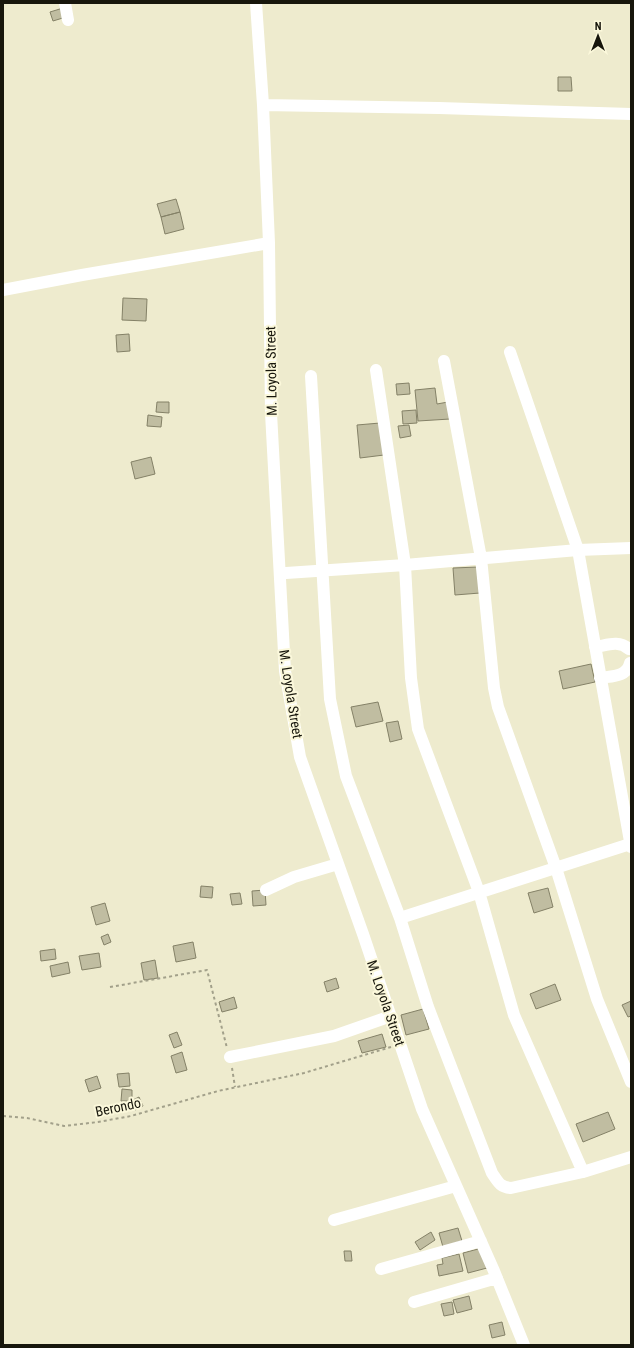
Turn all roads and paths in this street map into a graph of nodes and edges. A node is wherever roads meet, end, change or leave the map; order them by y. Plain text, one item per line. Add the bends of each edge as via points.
1 (65, 3) edge
2 (256, 3) edge
3 (68, 20) dead end
4 (263, 105) junction
5 (631, 114) edge
6 (269, 242) junction
7 (3, 290) edge
8 (510, 352) dead end
9 (444, 361) dead end
10 (376, 370) dead end
11 (311, 376) dead end
12 (631, 548) edge
13 (578, 550) junction
14 (481, 558) junction
15 (405, 565) junction
16 (322, 570) junction
17 (286, 573) dead end
18 (595, 647) junction
19 (629, 649) dead end
20 (630, 663) edge
21 (600, 678) junction
22 (631, 844) edge
23 (338, 864) junction
24 (556, 868) junction
25 (266, 890) dead end
26 (479, 892) junction
27 (400, 918) junction
28 (110, 987) dead end
29 (391, 1016) junction
30 (400, 1044) junction
31 (230, 1057) junction
32 (631, 1082) edge
33 (235, 1087) junction
34 (3, 1116) edge
35 (631, 1157) edge
36 (583, 1172) junction
37 (456, 1186) junction
38 (334, 1220) dead end
39 (481, 1241) junction
40 (381, 1269) dead end
41 (497, 1278) junction
42 (414, 1302) dead end
43 (524, 1345) edge

1 - 3 street
2 - 4 street, M. Loyola Street
4 - 5 street
4 - 6 street, M. Loyola Street
6 - 7 street
6 - 23 street, M. Loyola Street via 271,412 284,671 300,757
8 - 13 street
9 - 14 street
10 - 15 street
11 - 16 street
12 - 13 street
13 - 14 street
13 - 18 street
14 - 15 street
14 - 24 street via 498,707
15 - 16 street
15 - 26 street via 411,678 418,729
16 - 17 street
16 - 27 street via 330,699 346,776
18 - 19 street via 614,643
18 - 21 street
20 - 21 street via 625,673
21 - 22 street
22 - 24 street
23 - 25 street via 294,876
23 - 29 street, M. Loyola Street
24 - 26 street
24 - 32 street via 597,999
26 - 27 street
26 - 36 street via 514,1015
27 - 36 street via 428,1007 492,1173 498,1182 503,1187 511,1188
28 - 31 path via 207,970
29 - 30 street, M. Loyola Street
29 - 31 street via 334,1036
30 - 33 path, Berondo via 304,1073
30 - 37 street, M. Loyola Street via 422,1110
31 - 33 path
33 - 34 path, Berondo via 131,1116 98,1122 64,1126
35 - 36 street
37 - 38 street
37 - 39 street, M. Loyola Street
39 - 40 street
39 - 41 street, M. Loyola Street
41 - 42 street
41 - 43 street, M. Loyola Street

